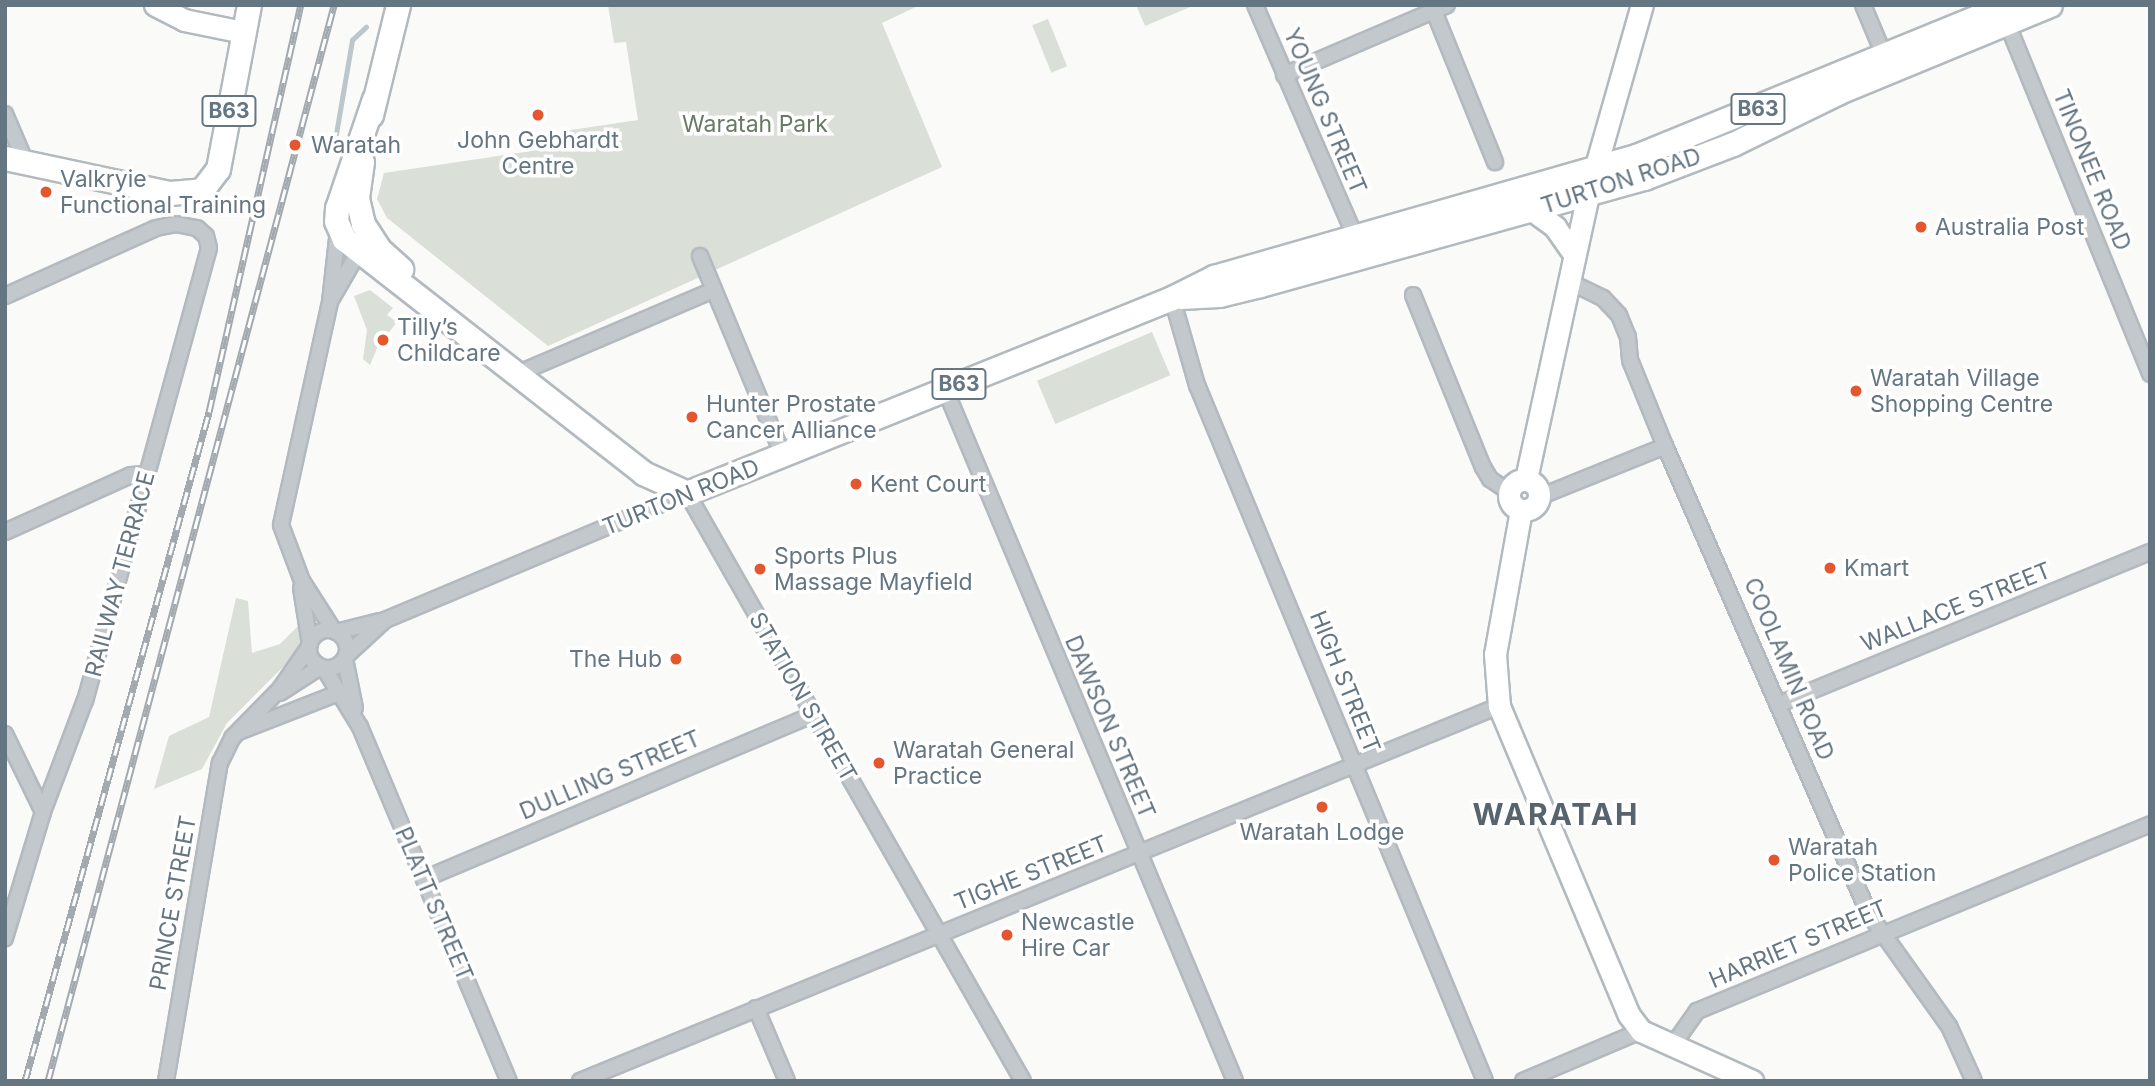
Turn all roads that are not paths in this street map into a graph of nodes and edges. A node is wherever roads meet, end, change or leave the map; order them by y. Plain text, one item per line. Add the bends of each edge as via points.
1 (155, 5) edge
2 (249, 5) edge
3 (398, 5) edge
4 (1255, 5) edge
5 (1642, 5) edge
6 (1863, 5) edge
7 (2050, 5) edge
8 (1441, 8) edge
9 (2006, 14) edge
10 (243, 32) junction
11 (1884, 55) junction
12 (1284, 75) junction
13 (5, 114) edge
14 (16, 161) edge
15 (1495, 162) dead end
16 (1597, 168) junction
17 (353, 183) junction
18 (1588, 194) junction
19 (1532, 210) junction
20 (338, 229) junction
21 (1354, 234) junction
22 (358, 253) junction
23 (1574, 254) junction
24 (700, 256) dead end
25 (1568, 281) junction
26 (714, 290) junction
27 (1413, 295) dead end
28 (5, 296) edge
29 (1172, 298) junction
30 (330, 302) junction
31 (519, 373) junction
32 (2150, 374) edge
33 (945, 389) junction
34 (1665, 446) junction
35 (783, 455) junction
36 (147, 474) junction
37 (1526, 479) junction
38 (1508, 492) junction
39 (687, 493) junction
40 (1539, 497) junction
41 (1521, 510) junction
42 (5, 532) edge
43 (2150, 552) edge
44 (298, 573) junction
45 (385, 620) junction
46 (335, 631) junction
47 (309, 645) junction
48 (346, 657) junction
49 (322, 668) junction
50 (341, 692) junction
51 (273, 697) junction
52 (1779, 704) junction
53 (1499, 706) junction
54 (814, 714) junction
55 (359, 727) junction
56 (5, 734) edge
57 (234, 735) junction
58 (1355, 767) junction
59 (43, 812) junction
60 (2150, 824) edge
61 (1138, 854) junction
62 (424, 879) junction
63 (940, 934) junction
64 (1882, 934) junction
65 (5, 938) edge
66 (756, 1008) junction
67 (1635, 1023) junction
68 (1673, 1045) junction
69 (166, 1081) edge
70 (509, 1081) edge
71 (580, 1081) edge
72 (787, 1081) edge
73 (1023, 1081) edge
74 (1235, 1081) edge
75 (1485, 1081) edge
76 (1523, 1081) edge
77 (1752, 1081) edge
78 (1974, 1081) edge

1 - 10 street via 184,20
2 - 10 main road, B63
3 - 17 main road
4 - 12 street, YOUNG STREET
5 - 16 street
6 - 11 street
7 - 9 main road, TURTON ROAD / B63
8 - 12 street
8 - 15 street
9 - 11 main road, TURTON ROAD / B63
9 - 18 main road, TURTON ROAD / B63 via 1733,144
9 - 32 street, TINONEE ROAD
10 - 14 main road, B63 via 220,162 206,186 177,194
11 - 16 main road, TURTON ROAD / B63 via 1730,120
12 - 21 street, YOUNG STREET
13 - 14 street
16 - 18 street
16 - 21 main road, TURTON ROAD / B63
17 - 20 main road via 336,218
17 - 22 main road via 351,219
17 - 31 main road via 360,217 379,249
18 - 19 main road, TURTON ROAD / B63
18 - 23 street
19 - 23 street via 1555,226
19 - 29 main road, TURTON ROAD / B63 via 1219,295
20 - 22 main road
20 - 30 street
21 - 29 main road, TURTON ROAD / B63 via 1214,277
22 - 30 street
22 - 31 main road
23 - 25 street
24 - 26 street
25 - 34 street, COOLAMIN ROAD via 1603,298 1619,315 1628,337 1630,360
25 - 37 street
26 - 31 street
26 - 35 street
27 - 38 street via 1483,467 1490,479
28 - 36 street, RAILWAY TERRACE via 156,228 176,224 197,228 206,236 209,248
29 - 33 main road, TURTON ROAD / B63
29 - 58 street, HIGH STREET via 1197,385
30 - 44 street via 282,520 284,539
31 - 39 main road via 648,477
33 - 35 main road, TURTON ROAD / B63
33 - 61 street, DAWSON STREET
34 - 40 street
34 - 52 street, COOLAMIN ROAD
35 - 39 main road, TURTON ROAD / B63
36 - 42 street via 131,475
36 - 59 street, RAILWAY TERRACE via 85,700
37 - 38 street via 1515,482
37 - 40 street via 1536,486
38 - 41 street via 1512,505
39 - 45 street, TURTON ROAD
39 - 54 street, STATION STREET
40 - 41 street via 1534,506
41 - 53 street via 1495,654
43 - 52 street, WALLACE STREET
44 - 46 street
44 - 47 street
45 - 46 street, TURTON ROAD
45 - 48 street, TURTON ROAD
46 - 47 street via 321,631
46 - 48 street via 346,642
47 - 49 street via 311,659
47 - 51 street, PRINCE STREET
48 - 49 street via 336,667
48 - 55 street, PLATT STREET
49 - 50 street, PLATT STREET
49 - 51 street, PRINCE STREET
50 - 55 street, PLATT STREET
50 - 57 street
51 - 57 street, PRINCE STREET
52 - 64 street, COOLAMIN ROAD via 1868,914
53 - 58 street, TIGHE STREET
53 - 67 street
54 - 62 street, DULLING STREET
54 - 63 street, STATION STREET
55 - 62 street, PLATT STREET
56 - 59 street
57 - 69 street, PRINCE STREET via 219,769
58 - 61 street, TIGHE STREET
58 - 75 street, HIGH STREET
59 - 65 street, RAILWAY TERRACE
60 - 64 street, HARRIET STREET
61 - 63 street, TIGHE STREET
61 - 74 street, DAWSON STREET
62 - 70 street, PLATT STREET
63 - 66 street, TIGHE STREET
63 - 73 street, STATION STREET
64 - 68 street, HARRIET STREET via 1697,1011
64 - 78 street, COOLAMIN ROAD via 1949,1026
66 - 71 street, TIGHE STREET
66 - 72 street
67 - 68 street
67 - 76 street
68 - 77 street

